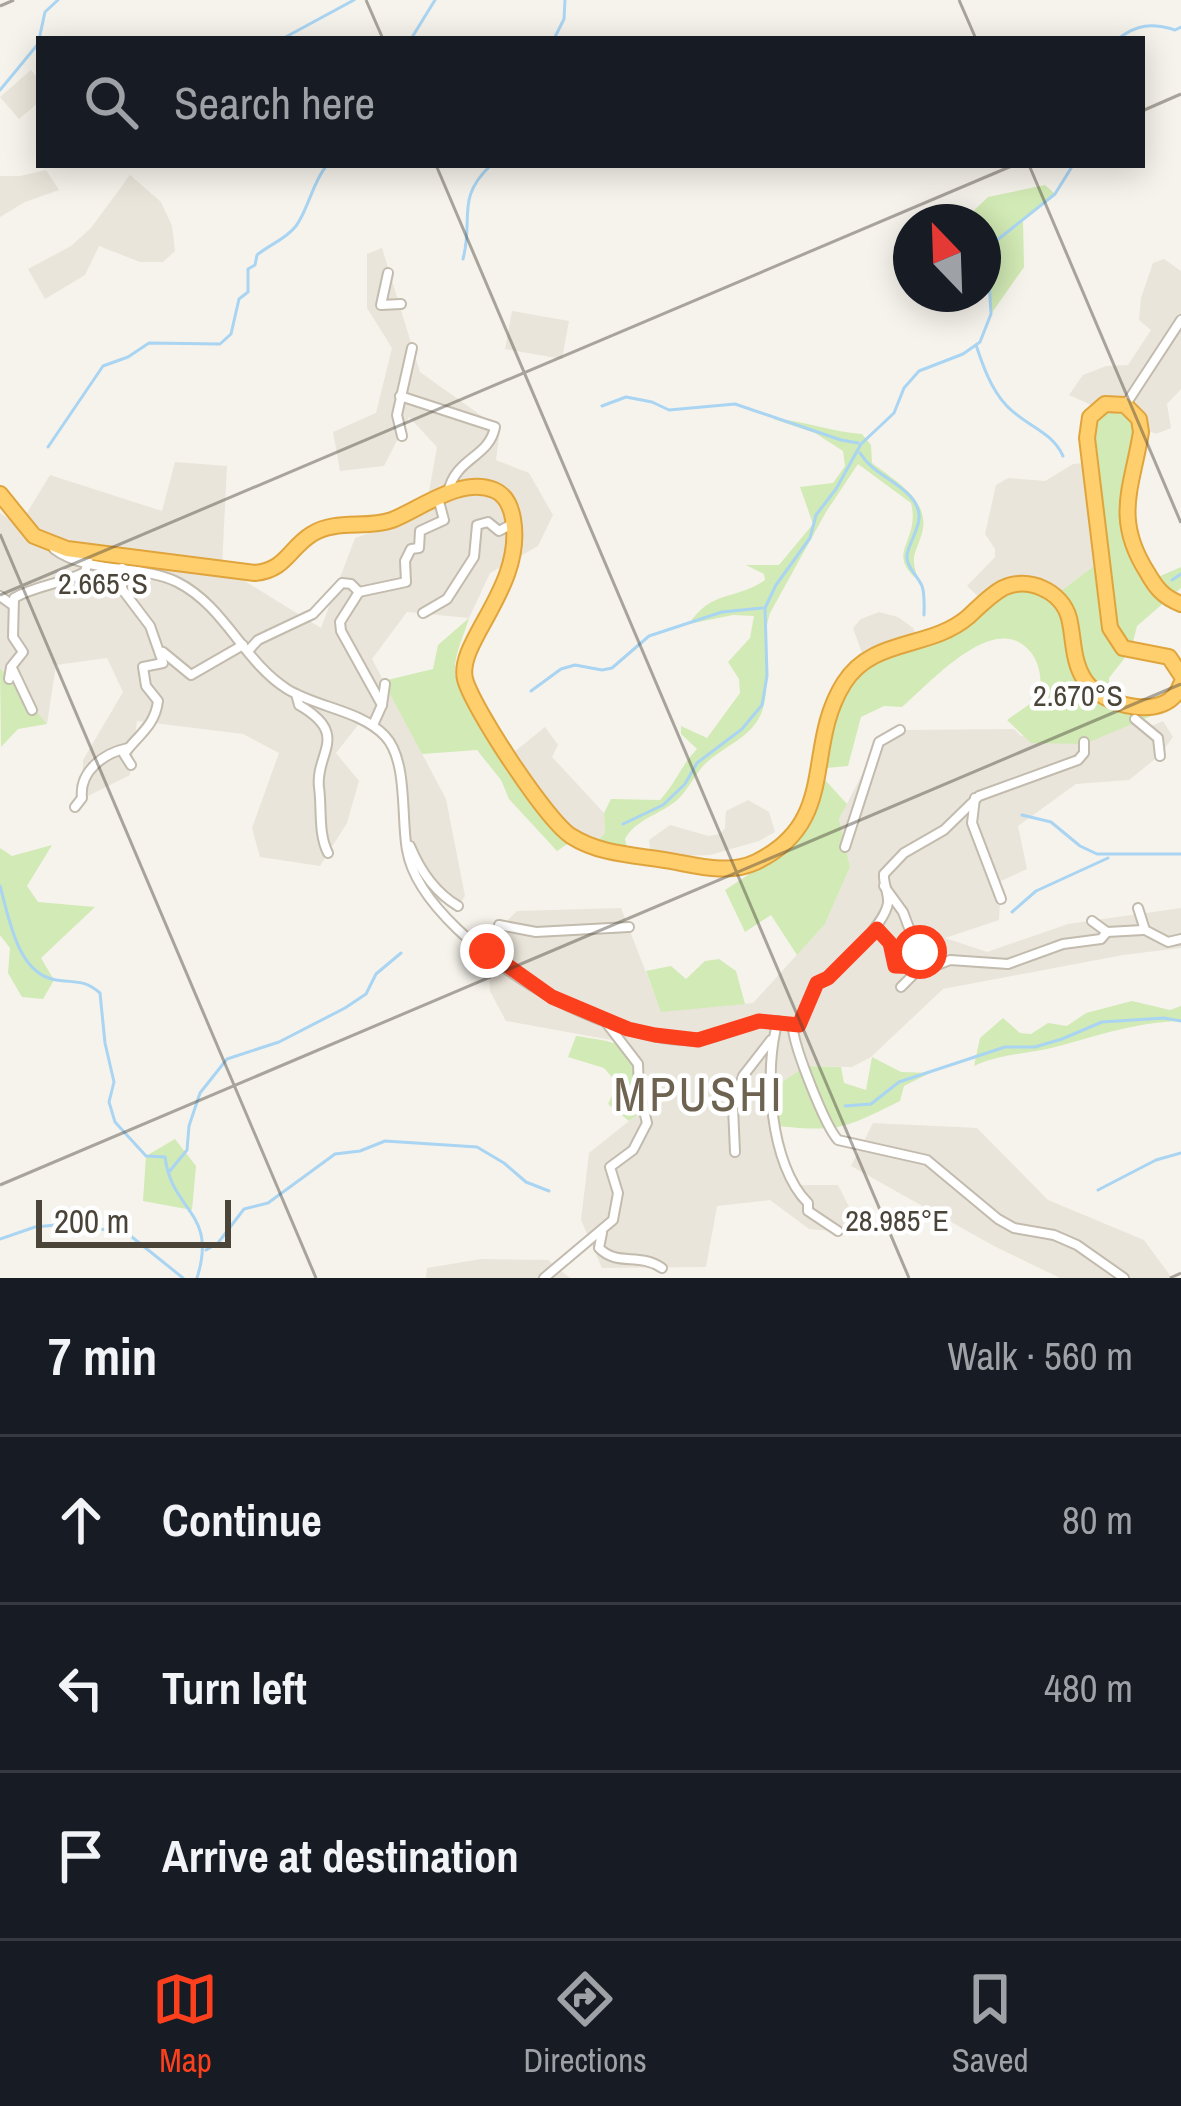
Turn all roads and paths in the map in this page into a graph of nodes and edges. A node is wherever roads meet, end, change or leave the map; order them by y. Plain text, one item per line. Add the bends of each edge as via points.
1 (388, 273) dead end
2 (401, 304) dead end
3 (1181, 320) edge
4 (412, 348) dead end
5 (400, 397) junction
6 (1125, 405) junction
7 (402, 436) dead end
8 (0, 494) edge
9 (443, 496) junction
10 (514, 523) junction
11 (46, 543) junction
12 (88, 561) junction
13 (122, 568) junction
14 (359, 592) junction
15 (0, 596) edge
16 (11, 604) junction
17 (1181, 604) edge
18 (423, 614) dead end
19 (245, 648) junction
20 (162, 650) junction
21 (11, 667) junction
22 (1181, 675) edge
23 (9, 680) dead end
24 (385, 684) dead end
25 (1181, 684) edge
26 (295, 693) junction
27 (382, 705) junction
28 (32, 710) dead end
29 (1136, 719) dead end
30 (373, 725) junction
31 (900, 730) dead end
32 (1084, 742) dead end
33 (128, 748) junction
34 (1160, 756) dead end
35 (131, 765) dead end
36 (975, 798) junction
37 (75, 807) dead end
38 (405, 834) junction
39 (845, 847) dead end
40 (328, 853) dead end
41 (883, 885) junction
42 (1001, 899) dead end
43 (458, 907) dead end
44 (1138, 908) dead end
45 (1092, 920) dead end
46 (499, 926) dead end
47 (628, 926) dead end
48 (877, 929) junction
49 (1145, 930) junction
50 (1107, 932) junction
51 (1181, 939) edge
52 (921, 967) junction
53 (901, 988) dead end
54 (604, 1019) junction
55 (778, 1021) junction
56 (793, 1027) junction
57 (772, 1039) junction
58 (735, 1152) dead end
59 (603, 1232) junction
60 (838, 1232) dead end
61 (662, 1268) dead end
62 (544, 1278) edge
63 (1124, 1278) edge

1 - 2 street via 381,304
3 - 6 street
4 - 5 street
5 - 7 street
5 - 9 street via 495,427
6 - 17 highway via 1141,426 1128,532 1158,590
6 - 22 highway via 1099,407 1087,428 1106,615 1119,644 1169,657
8 - 11 highway
9 - 10 highway via 494,489
9 - 11 highway via 383,523 317,531 268,572
9 - 14 street via 445,520 420,531 419,548 405,561 406,582
10 - 18 street via 499,531 477,525 474,557 446,599
10 - 25 highway via 512,566 465,662 467,687 553,819 605,851 728,869 764,858 809,813 824,734 853,671 886,648 954,628 1010,586 1039,587 1058,598 1081,675 1095,692 1158,707
11 - 12 street
12 - 13 street
12 - 16 street via 85,572
13 - 19 street via 192,591
13 - 20 street via 122,589
14 - 19 street via 342,583 313,614
14 - 27 street via 340,626
15 - 16 street
16 - 21 street via 22,652
19 - 20 street via 191,675
19 - 26 street
20 - 33 street via 163,663 142,667 158,701 156,716
21 - 23 street
21 - 28 street
24 - 27 street
26 - 30 street
26 - 40 street via 328,740 319,786
27 - 30 street
29 - 34 street via 1157,738
30 - 38 street via 399,760
31 - 39 street via 879,742
32 - 36 street via 1078,760
33 - 35 street
33 - 37 street via 87,772
36 - 41 street via 944,830 891,864
36 - 42 street via 972,823
38 - 43 street via 418,866
38 - 54 street via 412,868 445,918 531,986
41 - 48 street via 888,902
41 - 52 street via 913,931
44 - 49 street
45 - 50 street
46 - 47 street
48 - 52 street via 895,966
48 - 56 street via 817,983
49 - 50 street
49 - 51 street via 1168,942
50 - 52 street via 1008,964
52 - 53 street
54 - 55 street via 698,1040
54 - 59 street via 638,1064 647,1123 633,1150 610,1166 619,1205
55 - 56 street
55 - 57 street
56 - 63 street via 817,1104 838,1140 928,1160 998,1219 1077,1245
57 - 58 street via 743,1076 733,1106
57 - 60 street via 778,1154 808,1211
59 - 61 street via 598,1248 612,1258 644,1258
59 - 62 street

